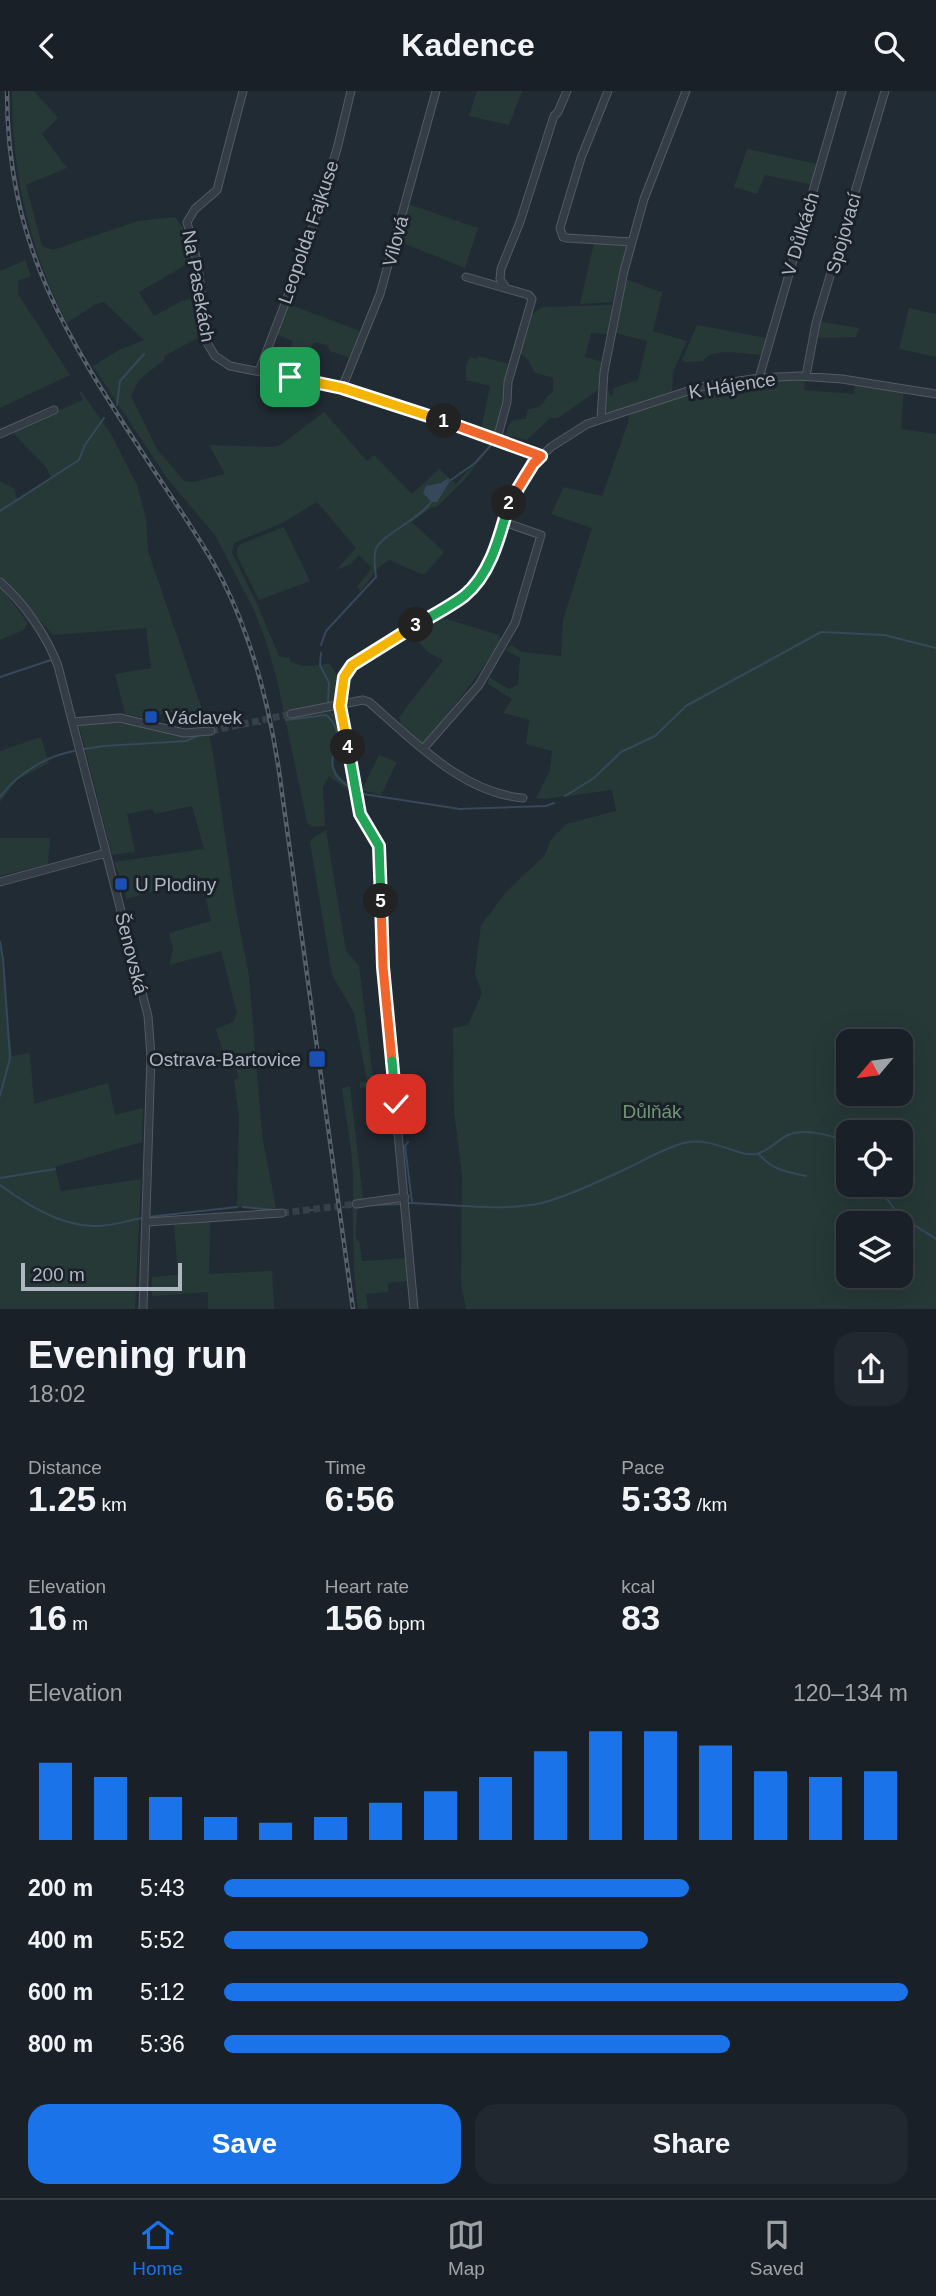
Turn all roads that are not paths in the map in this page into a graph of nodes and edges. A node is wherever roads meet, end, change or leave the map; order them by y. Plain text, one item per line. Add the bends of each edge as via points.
1 (243, 91) edge
2 (351, 91) edge
3 (436, 91) edge
4 (566, 91) edge
5 (608, 91) edge
6 (686, 91) edge
7 (842, 91) edge
8 (885, 91) edge
9 (632, 242) junction
10 (499, 275) junction
11 (466, 277) dead end
12 (488, 283) junction
13 (506, 288) junction
14 (259, 371) junction
15 (806, 376) junction
16 (759, 378) junction
17 (342, 388) junction
18 (936, 394) edge
19 (54, 410) dead end
20 (601, 418) junction
21 (0, 434) edge
22 (497, 439) junction
23 (541, 456) junction
24 (504, 522) junction
25 (0, 582) edge
26 (332, 707) junction
27 (291, 714) tunnel mouth
28 (73, 722) junction
29 (211, 731) tunnel mouth
30 (423, 749) junction
31 (523, 798) dead end
32 (106, 853) junction
33 (0, 882) edge
34 (405, 1197) junction
35 (356, 1204) tunnel mouth
36 (282, 1213) tunnel mouth
37 (146, 1222) junction
38 (143, 1309) edge
39 (414, 1309) edge

1 - 14 street, Na Pasekách via 217,190 187,222 210,349 230,366
2 - 14 street, Leopolda Fajkuse via 306,249
3 - 17 street, Vilová via 380,293
4 - 10 street
5 - 9 street via 560,228 567,238
6 - 9 street
7 - 16 street, V Důlkách
8 - 15 street, Spojovací via 814,331
9 - 20 street via 604,372
10 - 12 street
10 - 13 street
11 - 12 street
12 - 13 street
13 - 22 street via 529,295 532,302
14 - 17 street, Na Pasekách
15 - 16 street, K Hájence
15 - 18 street, K Hájence
16 - 20 street, K Hájence via 700,387
17 - 22 street, Na Pasekách
19 - 21 street
20 - 23 street, K Hájence
22 - 23 street, Na Pasekách
23 - 24 street via 511,497
24 - 26 street via 476,584 352,665
24 - 30 street via 541,535 515,623 479,685
25 - 28 street, Šenovská via 54,656
26 - 27 street
26 - 30 street via 369,702
26 - 34 street via 360,814 379,846 383,967
28 - 29 street via 120,718 179,733
28 - 32 street, Šenovská
30 - 31 street via 480,785
32 - 33 street
32 - 37 street, Šenovská via 150,1032
34 - 35 street
34 - 39 street
36 - 37 street
37 - 38 street, Šenovská

